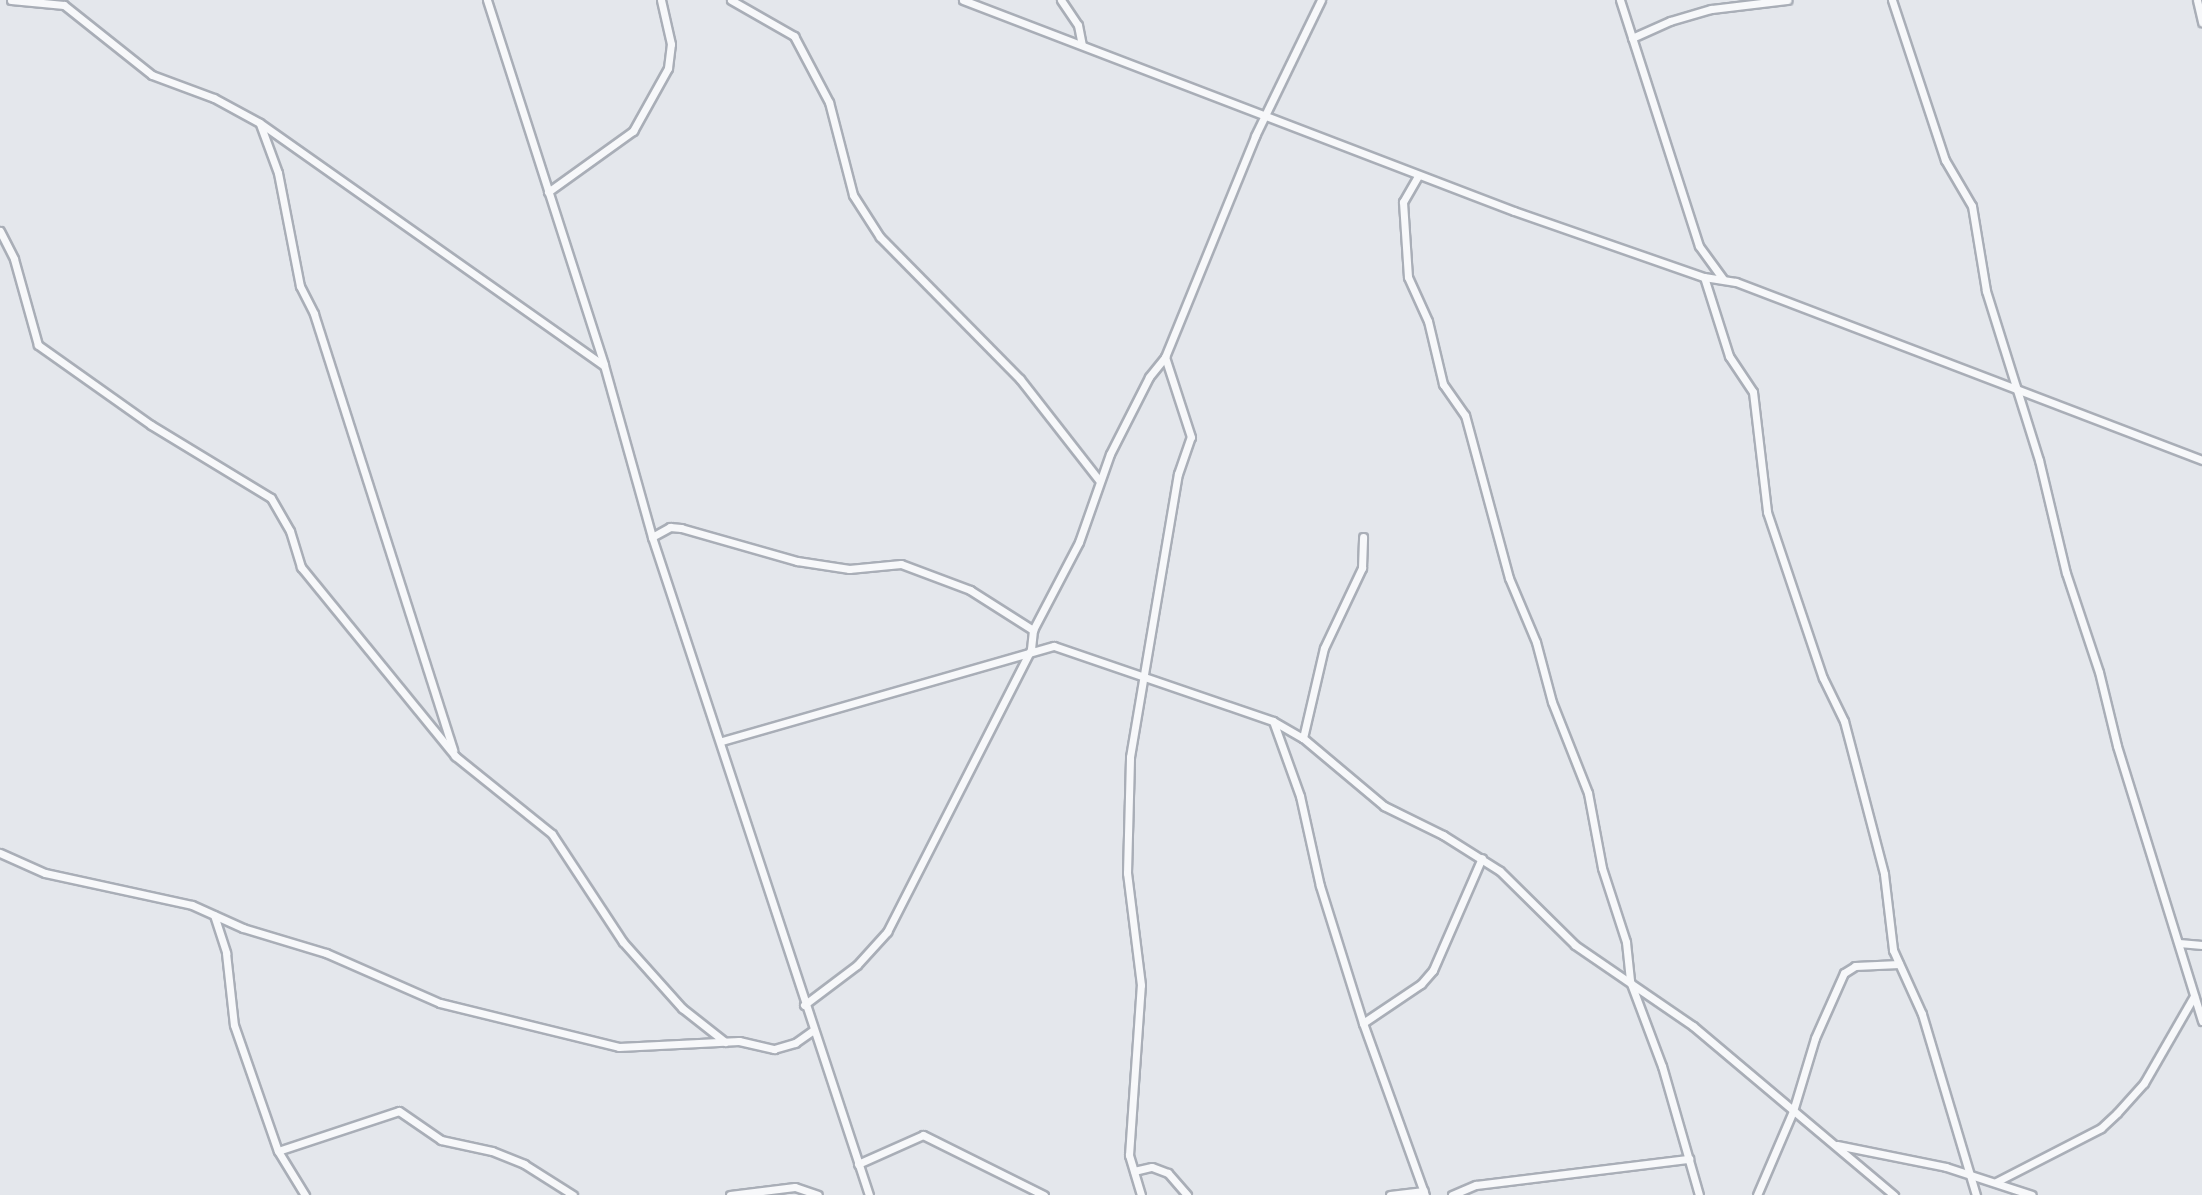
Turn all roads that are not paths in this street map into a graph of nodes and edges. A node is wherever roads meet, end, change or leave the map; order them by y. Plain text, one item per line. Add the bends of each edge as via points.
1 (11, 0) edge
2 (487, 0) edge
3 (661, 0) edge
4 (731, 0) edge
5 (963, 0) edge
6 (1061, 0) edge
7 (1321, 0) edge
8 (1620, 0) edge
9 (1787, 0) edge
10 (1892, 0) edge
11 (2197, 0) edge
12 (2202, 22) edge
13 (1632, 38) junction
14 (1082, 45) junction
15 (1266, 117) junction
16 (260, 123) junction
17 (1418, 176) junction
18 (548, 192) junction
19 (0, 231) edge
20 (1704, 277) junction
21 (1723, 279) junction
22 (1165, 357) junction
23 (604, 365) junction
24 (2018, 390) junction
25 (2202, 460) edge
26 (1099, 480) junction
27 (652, 537) junction
28 (1363, 537) dead end
29 (1033, 629) junction
30 (1031, 649) junction
31 (1146, 675) junction
32 (1273, 722) junction
33 (1303, 738) junction
34 (722, 741) junction
35 (455, 756) junction
36 (0, 853) edge
37 (1482, 858) junction
38 (215, 915) junction
39 (2179, 943) junction
40 (2202, 945) edge
41 (1899, 964) junction
42 (1630, 981) junction
43 (2194, 996) junction
44 (804, 1005) junction
45 (2202, 1021) edge
46 (1363, 1023) junction
47 (812, 1031) junction
48 (725, 1041) junction
49 (1793, 1111) junction
50 (1836, 1145) junction
51 (278, 1151) junction
52 (1689, 1159) junction
53 (858, 1164) junction
54 (1134, 1171) junction
55 (1972, 1174) junction
56 (1996, 1182) junction
57 (1424, 1193) edge
58 (305, 1195) edge
59 (572, 1195) edge
60 (730, 1195) edge
61 (818, 1195) edge
62 (869, 1195) edge
63 (1044, 1195) edge
64 (1141, 1195) edge
65 (1187, 1195) edge
66 (1390, 1195) edge
67 (1452, 1195) edge
68 (1699, 1195) edge
69 (1758, 1195) edge
70 (1894, 1195) edge
71 (1976, 1195) edge
72 (2032, 1195) edge

1 - 16 street via 55,1 152,75 214,98
2 - 18 street
3 - 18 street via 671,44 668,68 633,131
4 - 26 street via 794,36 828,102 853,195 880,237 1020,379
5 - 14 street
6 - 14 street via 1080,30
7 - 15 street
8 - 13 street
9 - 13 street via 1711,9
10 - 24 street via 1945,160 1972,206 1986,291
11 - 12 street
13 - 21 street via 1699,246
14 - 15 street
15 - 17 street
15 - 22 street
16 - 23 street
16 - 35 street via 278,173 300,286 314,314
17 - 20 street
17 - 42 street via 1403,202 1408,277 1428,321 1443,384 1465,415 1509,578 1588,793 1602,867 1626,942
18 - 23 street
19 - 35 street via 14,259 38,345 151,425 271,498 290,531 301,567
20 - 21 street
20 - 41 street via 1729,356 1753,393 1767,512 1857,765 1884,874
21 - 24 street
22 - 26 street via 1149,377
22 - 31 street via 1191,437 1178,474
23 - 27 street
24 - 25 street
24 - 39 street via 2066,573
26 - 29 street via 1079,542
27 - 29 street via 670,527 797,561 849,569 901,564 970,590
27 - 34 street
28 - 33 street via 1362,568 1324,648
29 - 30 street
30 - 31 street via 1069,649
30 - 34 street
30 - 44 street via 887,932 857,965
31 - 32 street
31 - 54 street via 1130,757 1127,873 1141,985 1129,1155
32 - 33 street
32 - 46 street via 1300,796 1320,887
33 - 37 street via 1384,806
34 - 44 street
35 - 48 street via 552,834 623,942 682,1008
36 - 38 street via 45,873 192,905
37 - 42 street via 1575,945
37 - 46 street via 1433,970 1421,984
38 - 48 street via 326,953 440,1003 620,1047
38 - 51 street via 226,953 234,1025
39 - 40 street
39 - 43 street
41 - 49 street via 1854,966 1844,974 1815,1038
41 - 55 street via 1923,1013
42 - 49 street via 1693,1026
42 - 52 street via 1662,1066
43 - 45 street
43 - 56 street via 2144,1083 2117,1113 2101,1128
44 - 47 street
46 - 57 street
47 - 48 street via 795,1043 774,1049
47 - 53 street
49 - 50 street
49 - 69 street
50 - 55 street
50 - 70 street
51 - 58 street
51 - 59 street via 400,1111 441,1140 492,1151 524,1164
52 - 67 street via 1476,1185
52 - 68 street
53 - 62 street
53 - 63 street via 923,1135
54 - 64 street
54 - 65 street via 1152,1167 1168,1173
55 - 56 street
55 - 71 street
56 - 72 street
57 - 66 street
60 - 61 street via 795,1187

